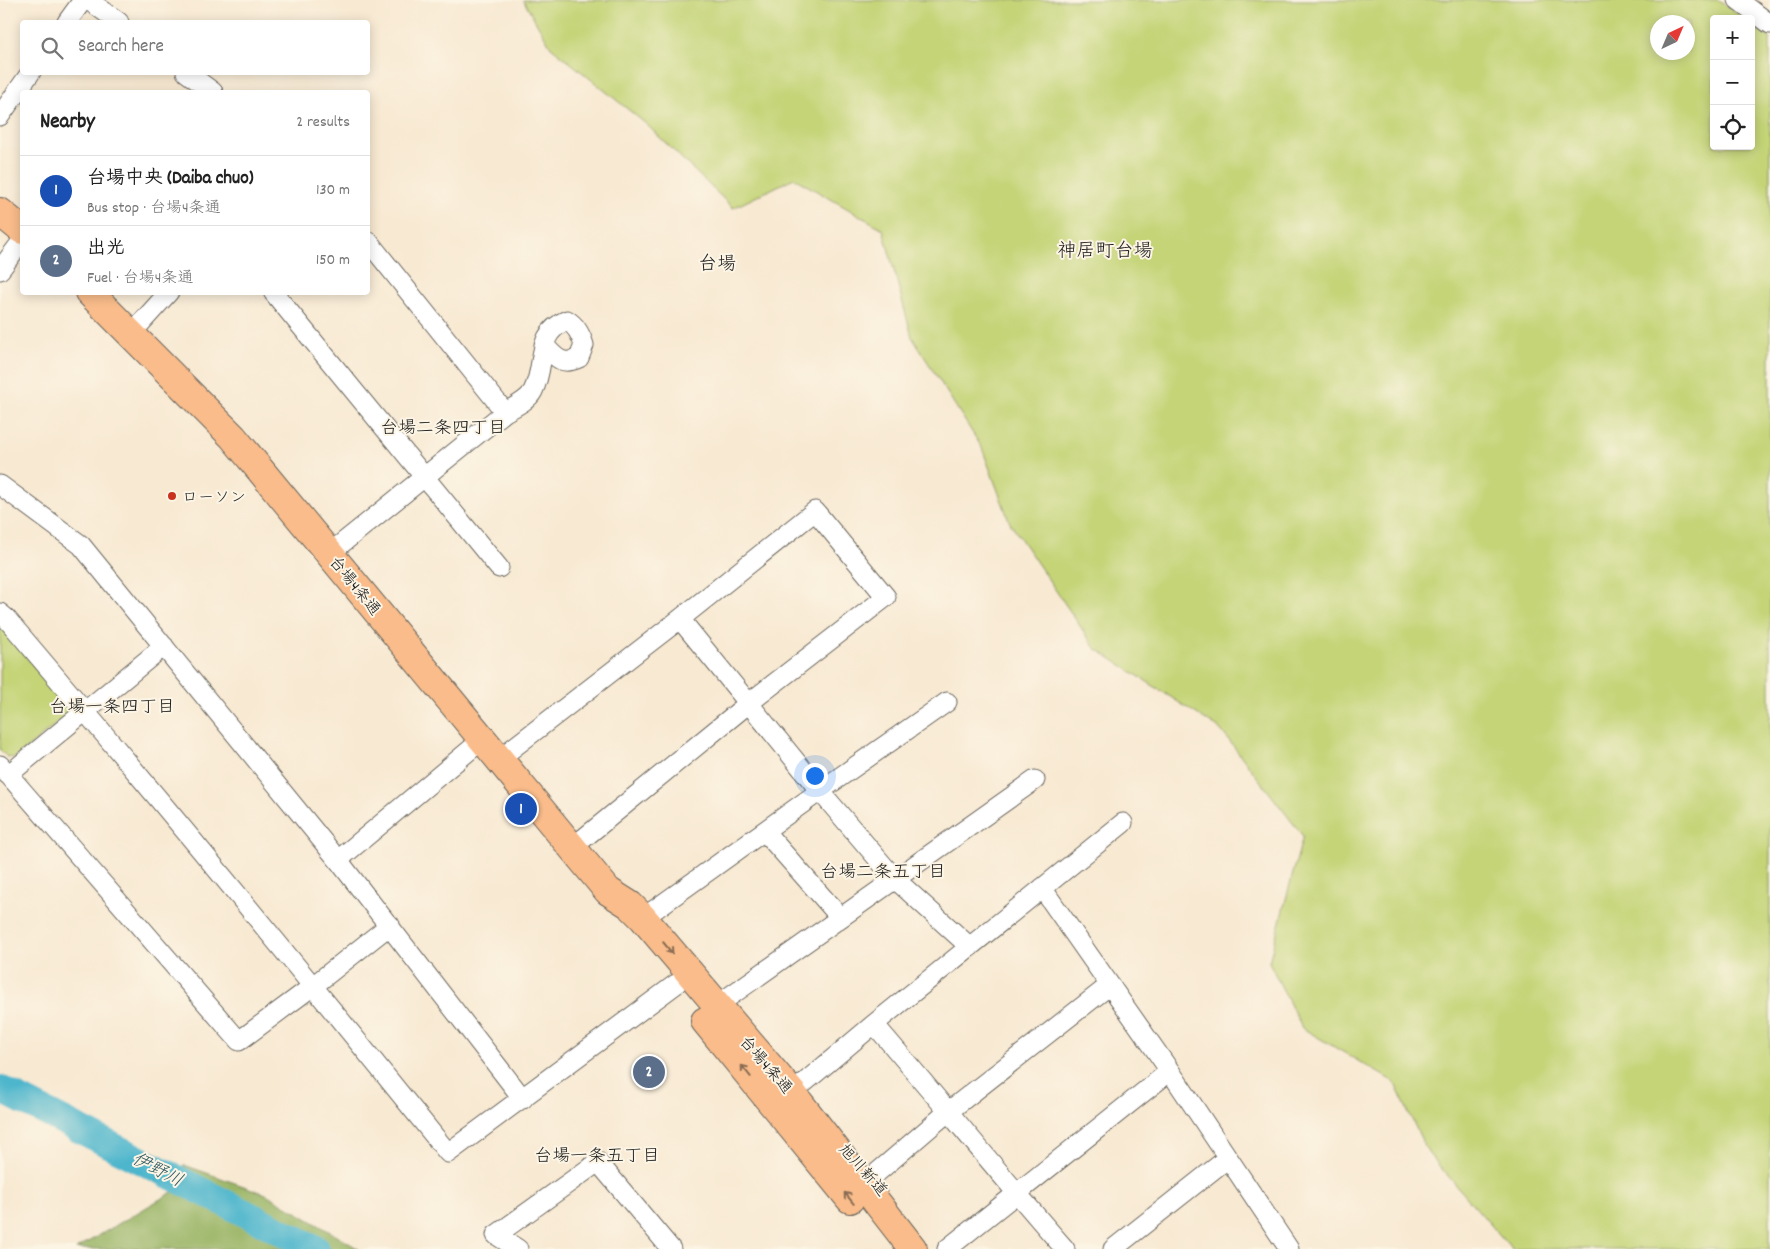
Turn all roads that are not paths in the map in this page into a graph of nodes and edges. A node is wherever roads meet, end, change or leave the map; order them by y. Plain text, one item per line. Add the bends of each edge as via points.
1 (83, 0) edge
2 (88, 0) edge
3 (1738, 0) edge
4 (68, 20) edge
5 (116, 20) edge
6 (1770, 24) edge
7 (29, 75) edge
8 (190, 75) edge
9 (210, 90) edge
10 (0, 116) edge
11 (0, 212) edge
12 (20, 228) edge
13 (370, 243) edge
14 (20, 244) edge
15 (0, 270) edge
16 (92, 295) edge
17 (166, 295) edge
18 (275, 295) edge
19 (131, 334) junction
20 (544, 345) dead end
21 (505, 412) junction
22 (425, 476) junction
23 (0, 485) edge
24 (330, 553) junction
25 (499, 568) dead end
26 (0, 613) edge
27 (680, 619) junction
28 (164, 646) junction
29 (947, 702) dead end
30 (749, 703) junction
31 (86, 712) junction
32 (491, 749) junction
33 (4, 770) edge
34 (1035, 780) dead end
35 (820, 791) junction
36 (1123, 823) dead end
37 (765, 832) junction
38 (573, 847) junction
39 (338, 860) junction
40 (895, 879) junction
41 (1042, 888) junction
42 (608, 891) junction
43 (840, 917) junction
44 (643, 918) junction
45 (390, 925) junction
46 (970, 947) junction
47 (676, 984) junction
48 (1110, 985) junction
49 (313, 986) junction
50 (716, 1006) junction
51 (874, 1024) junction
52 (1170, 1071) junction
53 (792, 1093) junction
54 (523, 1099) junction
55 (949, 1111) junction
56 (1228, 1158) junction
57 (872, 1177) junction
58 (1016, 1193) junction
59 (1286, 1248) edge
60 (518, 1249) edge
61 (670, 1249) edge
62 (891, 1249) edge
63 (913, 1249) edge
64 (932, 1249) edge
65 (948, 1249) edge
66 (1065, 1249) edge
67 (1114, 1249) edge

1 - 4 street
2 - 5 street
3 - 6 street
7 - 10 street
8 - 9 street
11 - 12 highway
13 - 21 street
14 - 15 street
16 - 19 highway, 台場4条通
17 - 19 street
18 - 22 street
19 - 24 highway, 台場4条通 via 233,437
20 - 21 street via 533,392
21 - 22 street
22 - 24 street
22 - 25 street
23 - 28 street via 80,545
24 - 32 highway, 台場4条通
26 - 31 street
27 - 30 street
27 - 30 street via 816,511 886,597
27 - 32 street
28 - 31 street
28 - 39 street
29 - 35 street
30 - 35 street
30 - 38 street
31 - 33 street
31 - 49 street
32 - 38 highway, 台場4条通
32 - 39 street
33 - 49 street via 239,1041
34 - 40 street
35 - 37 street
35 - 40 street
36 - 41 street
37 - 43 street
37 - 44 street
38 - 42 highway, 台場4条通
39 - 45 street
40 - 43 street
40 - 46 street
41 - 46 street
41 - 48 street
42 - 44 highway, 台場4条通
42 - 47 highway, 台場4条通 via 614,914
43 - 50 street
44 -> 50 highway, 台場4条通
45 - 49 street
45 - 54 street
46 - 51 street
47 - 54 street
62 -> 47 highway, 台場4条通
48 - 52 street
48 - 55 street
49 - 54 street via 448,1153
50 - 53 highway, 台場4条通
51 - 53 street
51 - 55 street
52 - 56 street
52 - 58 street
53 - 57 highway, 旭川新道
53 - 63 highway, 台場4条通
55 - 57 street
55 - 58 street
56 - 59 street
56 - 67 street
57 - 64 highway, 旭川新道
58 - 65 street
58 - 66 street
60 - 61 street via 496,1235 598,1162

